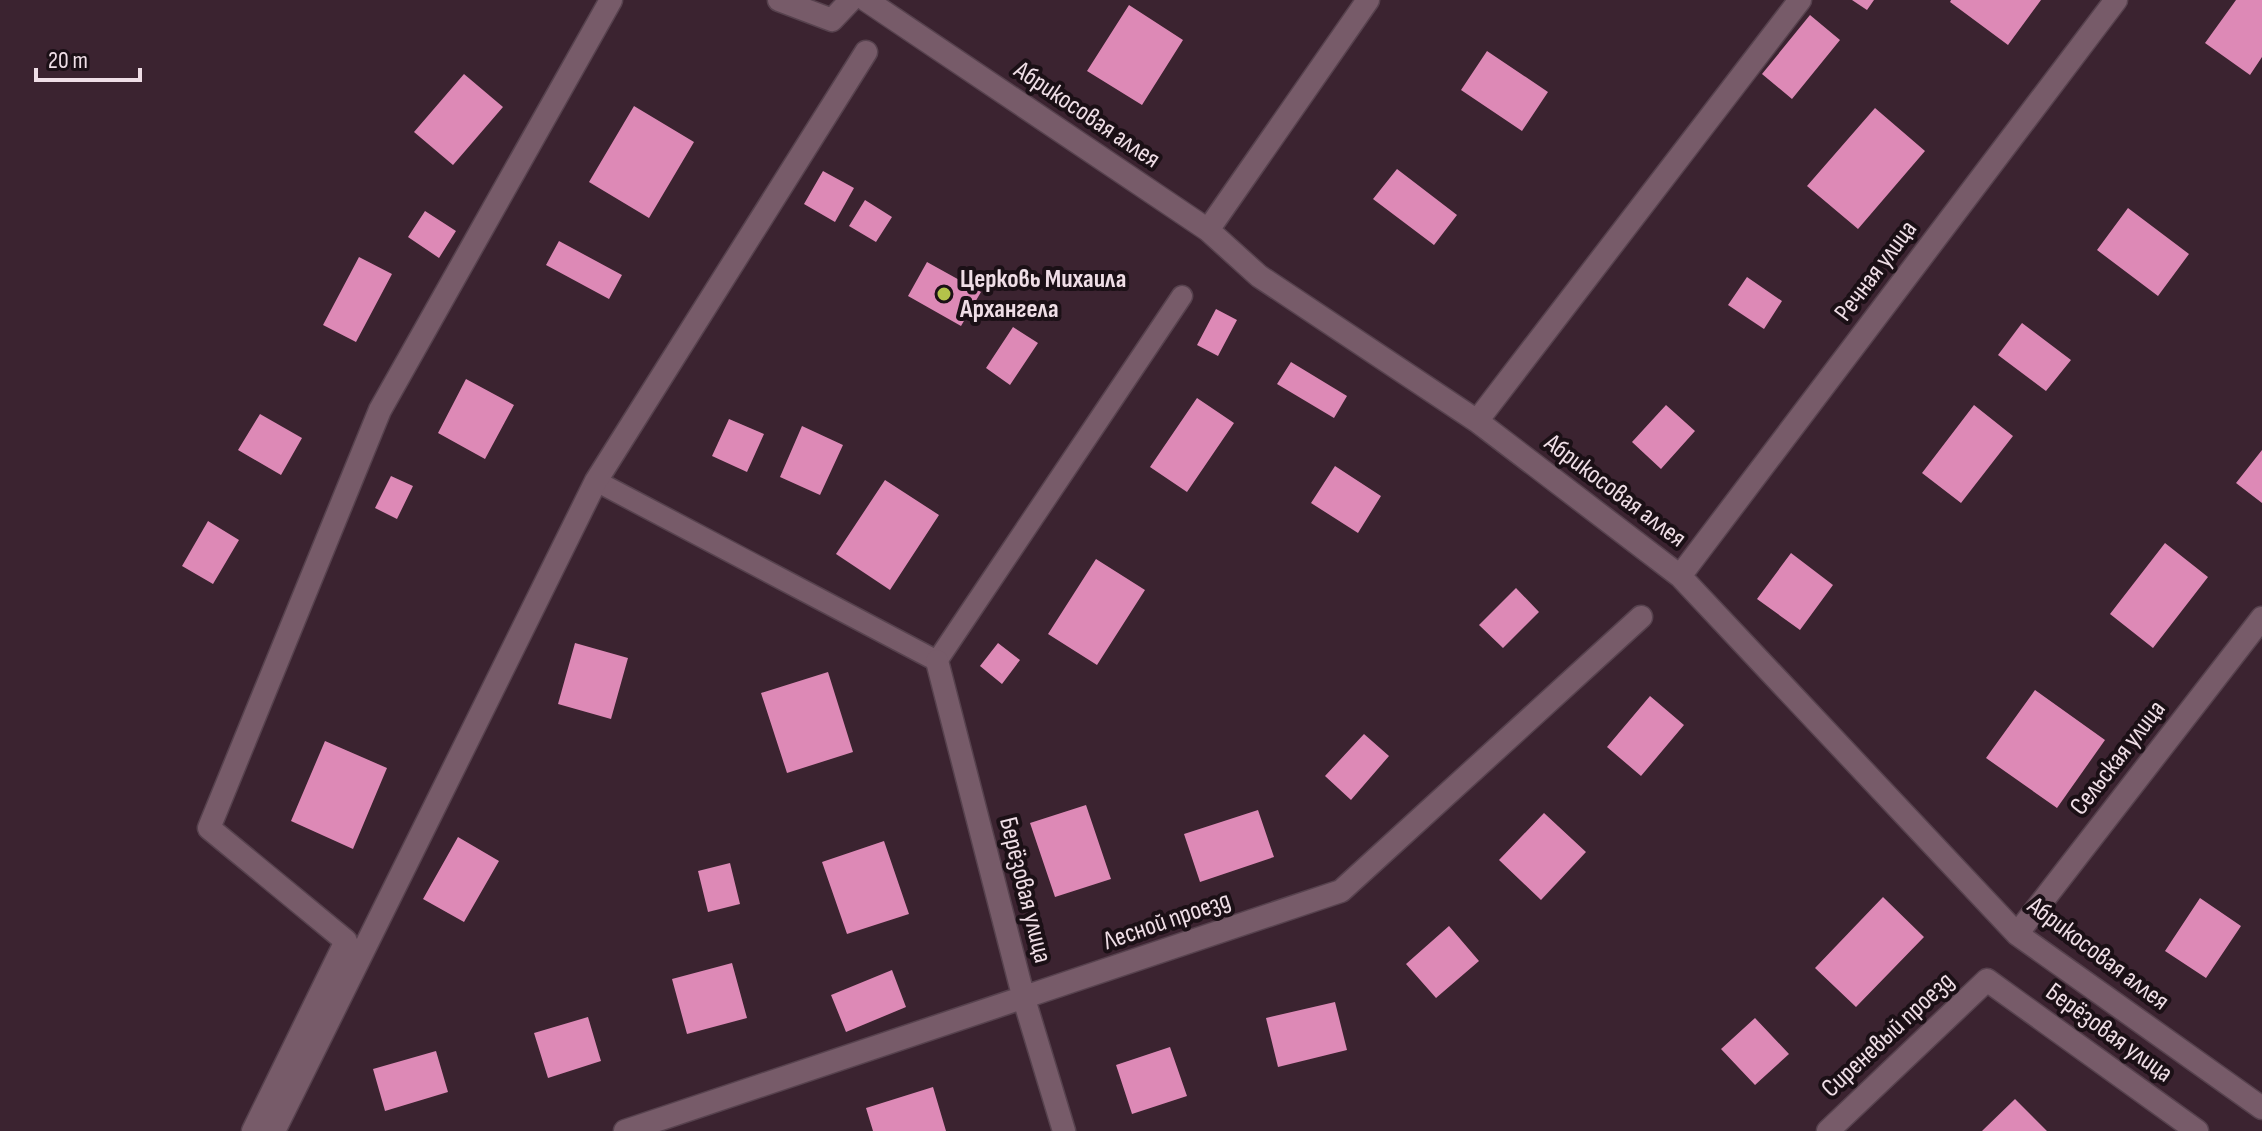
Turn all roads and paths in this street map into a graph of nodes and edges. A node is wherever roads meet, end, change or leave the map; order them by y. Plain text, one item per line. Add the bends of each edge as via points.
1 (611, 0) edge
2 (779, 0) edge
3 (851, 0) edge
4 (866, 0) edge
5 (1368, 0) edge
6 (1800, 0) edge
7 (2116, 0) edge
8 (866, 52) dead end
9 (1208, 230) junction
10 (1182, 296) dead end
11 (1477, 421) junction
12 (596, 481) junction
13 (1680, 576) junction
14 (1641, 617) dead end
15 (2262, 618) edge
16 (937, 661) junction
17 (2017, 934) junction
18 (1987, 980) joint
19 (1024, 999) junction
20 (2262, 1108) edge
21 (253, 1131) edge
22 (274, 1131) edge
23 (625, 1131) edge
24 (1064, 1131) edge
25 (1828, 1131) edge
26 (2197, 1131) edge

1 - 21 street via 380,410 209,828 346,941
2 - 3 street via 832,20
4 - 9 street, Абрикосовая аллея
5 - 9 street
6 - 11 street
7 - 13 street, Речная улица
8 - 12 street
9 - 11 street, Абрикосовая аллея via 1259,276
10 - 16 lane
11 - 13 street, Абрикосовая аллея
12 - 16 lane
12 - 22 street
13 - 17 street, Абрикосовая аллея
14 - 19 street, Лесной проезд via 1341,891
15 - 17 street, Сельская улица
16 - 19 street, Берёзовая улица
17 - 20 street, Абрикосовая аллея
18 - 25 street, Сиреневый проезд
18 - 26 street, Берёзовая улица
19 - 23 street, Лесной проезд
19 - 24 street, Берёзовая улица

